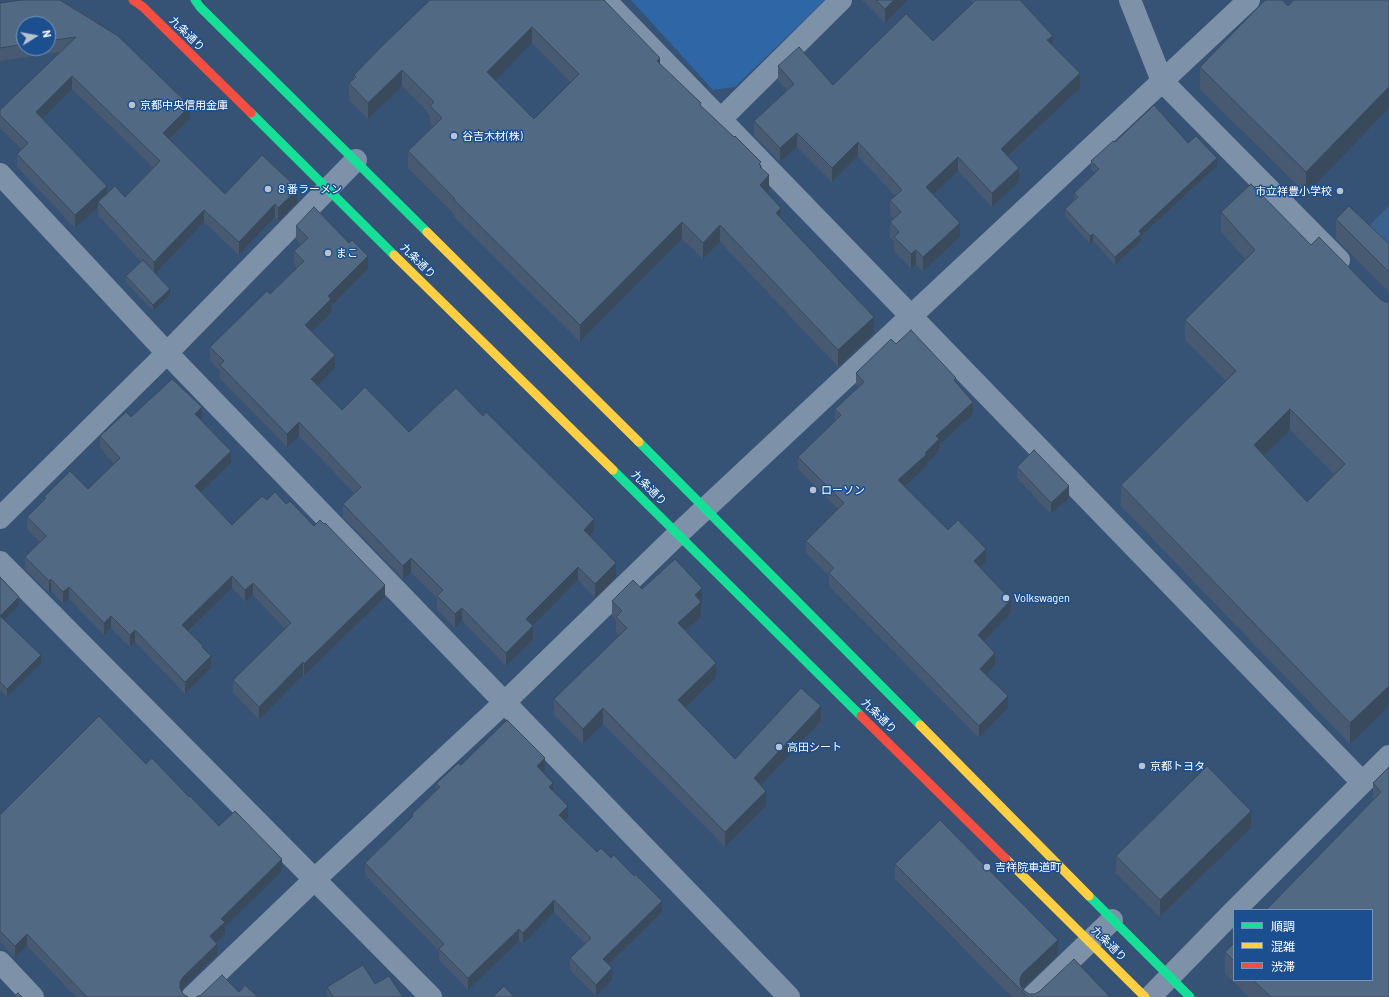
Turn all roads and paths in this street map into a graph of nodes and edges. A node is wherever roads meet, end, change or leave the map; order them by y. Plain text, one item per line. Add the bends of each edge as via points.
1 (133, 0) edge
2 (195, 0) edge
3 (605, 0) edge
4 (842, 0) edge
5 (1130, 0) edge
6 (1249, 0) edge
7 (1162, 81) junction
8 (721, 120) junction
9 (356, 160) junction
10 (0, 174) edge
11 (328, 189) junction
12 (1350, 271) edge
13 (911, 316) junction
14 (167, 353) junction
15 (705, 509) junction
16 (0, 518) edge
17 (678, 534) junction
18 (0, 562) edge
19 (504, 703) junction
20 (1389, 756) edge
21 (1362, 782) junction
22 (315, 880) junction
23 (1237, 909) edge
24 (1233, 913) edge
25 (1112, 920) junction
26 (1089, 942) junction
27 (0, 962) edge
28 (1169, 977) junction
29 (33, 997) edge
30 (192, 997) edge
31 (431, 997) edge
32 (790, 997) edge
33 (1032, 997) edge
34 (1145, 997) edge
35 (1150, 997) edge
36 (1190, 997) edge

1 - 11 highway, 九条通り
2 - 9 highway, 九条通り
3 - 8 street
4 - 8 street
5 - 7 street
6 - 7 street
7 - 12 street
7 - 13 street
8 - 13 street
9 - 11 street
9 - 15 highway, 九条通り
10 - 14 street
11 - 14 street
11 - 17 highway, 九条通り
13 - 15 street
13 - 21 street
14 - 16 street
14 - 19 street
15 - 17 street
15 - 25 highway, 九条通り
17 - 19 street
17 - 26 highway, 九条通り
18 - 22 street
19 - 22 street
19 - 32 street
20 - 21 street
21 - 23 street
22 - 30 street
22 - 31 street
24 - 28 street
25 - 26 street
25 - 28 highway, 九条通り
26 - 33 street
26 - 34 highway, 九条通り
27 - 29 street
28 - 35 street
28 - 36 highway, 九条通り

